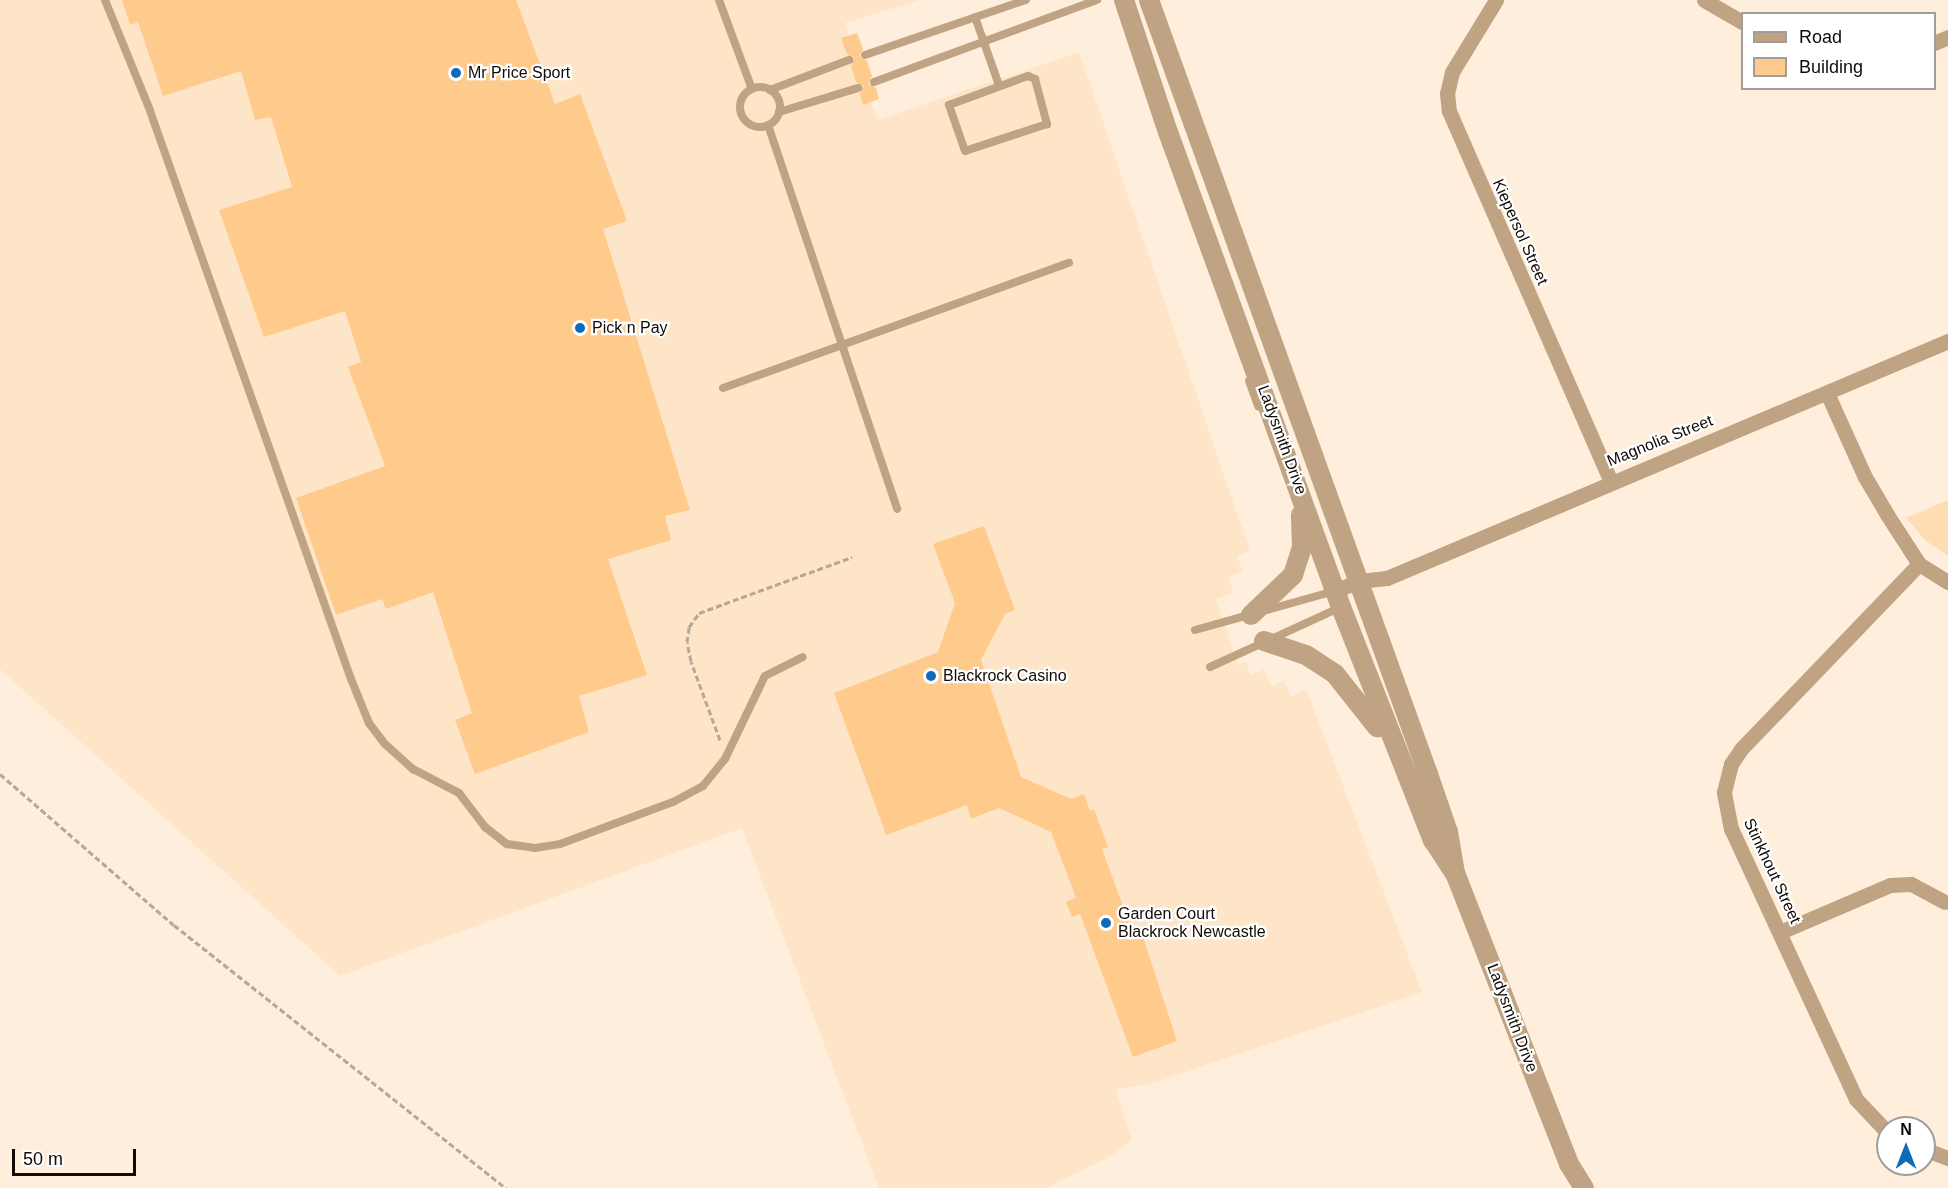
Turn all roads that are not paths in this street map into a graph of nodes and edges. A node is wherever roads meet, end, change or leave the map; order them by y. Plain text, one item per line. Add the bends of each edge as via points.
1 (105, 0) edge
2 (720, 0) edge
3 (1026, 0) edge
4 (1097, 0) edge
5 (1124, 0) edge
6 (1149, 0) edge
7 (1496, 0) edge
8 (1704, 0) edge
9 (975, 17) junction
10 (1741, 21) edge
11 (984, 41) junction
12 (865, 55) dead end
13 (849, 60) dead end
14 (874, 82) dead end
15 (999, 85) junction
16 (752, 88) junction
17 (858, 88) dead end
18 (770, 90) junction
19 (779, 112) junction
20 (768, 125) junction
21 (1069, 263) dead end
22 (1948, 341) edge
23 (842, 344) junction
24 (723, 388) dead end
25 (1827, 393) junction
26 (1292, 466) junction
27 (1611, 480) junction
28 (897, 509) dead end
29 (1919, 564) junction
30 (1948, 582) edge
31 (1362, 589) junction
32 (1338, 599) junction
33 (1251, 615) junction
34 (1195, 630) dead end
35 (1264, 642) junction
36 (803, 657) dead end
37 (1210, 667) dead end
38 (1406, 775) junction
39 (1455, 873) junction
40 (1945, 902) dead end
41 (1780, 932) junction
42 (1876, 1120) edge
43 (1569, 1164) junction
44 (1569, 1188) edge
45 (1584, 1188) edge

1 - 36 lane via 149,108 351,679 369,723 385,744 413,769 459,793 495,837 519,847 535,848 580,837 673,802 703,786 725,759 765,676
2 - 16 lane
3 - 9 lane
4 - 11 lane
5 - 26 street, Ladysmith Drive via 1168,132
6 - 31 street, Ladysmith Drive
7 - 27 street, Kiepersol Street via 1452,72 1447,93 1449,111
8 - 10 street
9 - 11 lane
9 - 12 lane
11 - 14 lane
11 - 15 lane
13 - 18 lane
15 - 15 lane via 1034,77 1048,122 965,151 949,105
16 - 18 lane
16 - 20 lane via 740,103 742,116 750,125
17 - 19 lane
18 - 19 lane via 778,100
19 - 20 lane
20 - 23 lane
21 - 23 lane
22 - 25 street, Magnolia Street
23 - 24 lane
23 - 28 lane
25 - 27 street, Magnolia Street
25 - 29 street via 1865,477
26 - 32 street, Ladysmith Drive
26 - 33 street via 1302,548 1293,575
27 - 31 street, Magnolia Street
29 - 30 street
29 - 41 street, Stinkhout Street via 1731,764 1724,792 1725,812
31 - 32 street, Magnolia Street
31 - 39 street, Ladysmith Drive via 1448,832
32 - 33 lane
32 - 35 lane
32 - 38 street, Ladysmith Drive
33 - 34 lane
35 - 37 lane
35 - 38 street via 1295,650 1335,674 1370,714
38 - 39 street, Ladysmith Drive via 1442,858
39 - 43 street, Ladysmith Drive
40 - 41 street via 1911,884 1890,885
41 - 42 street, Stinkhout Street via 1856,1099
43 - 44 street, Ladysmith Drive
43 - 45 street, Ladysmith Drive

